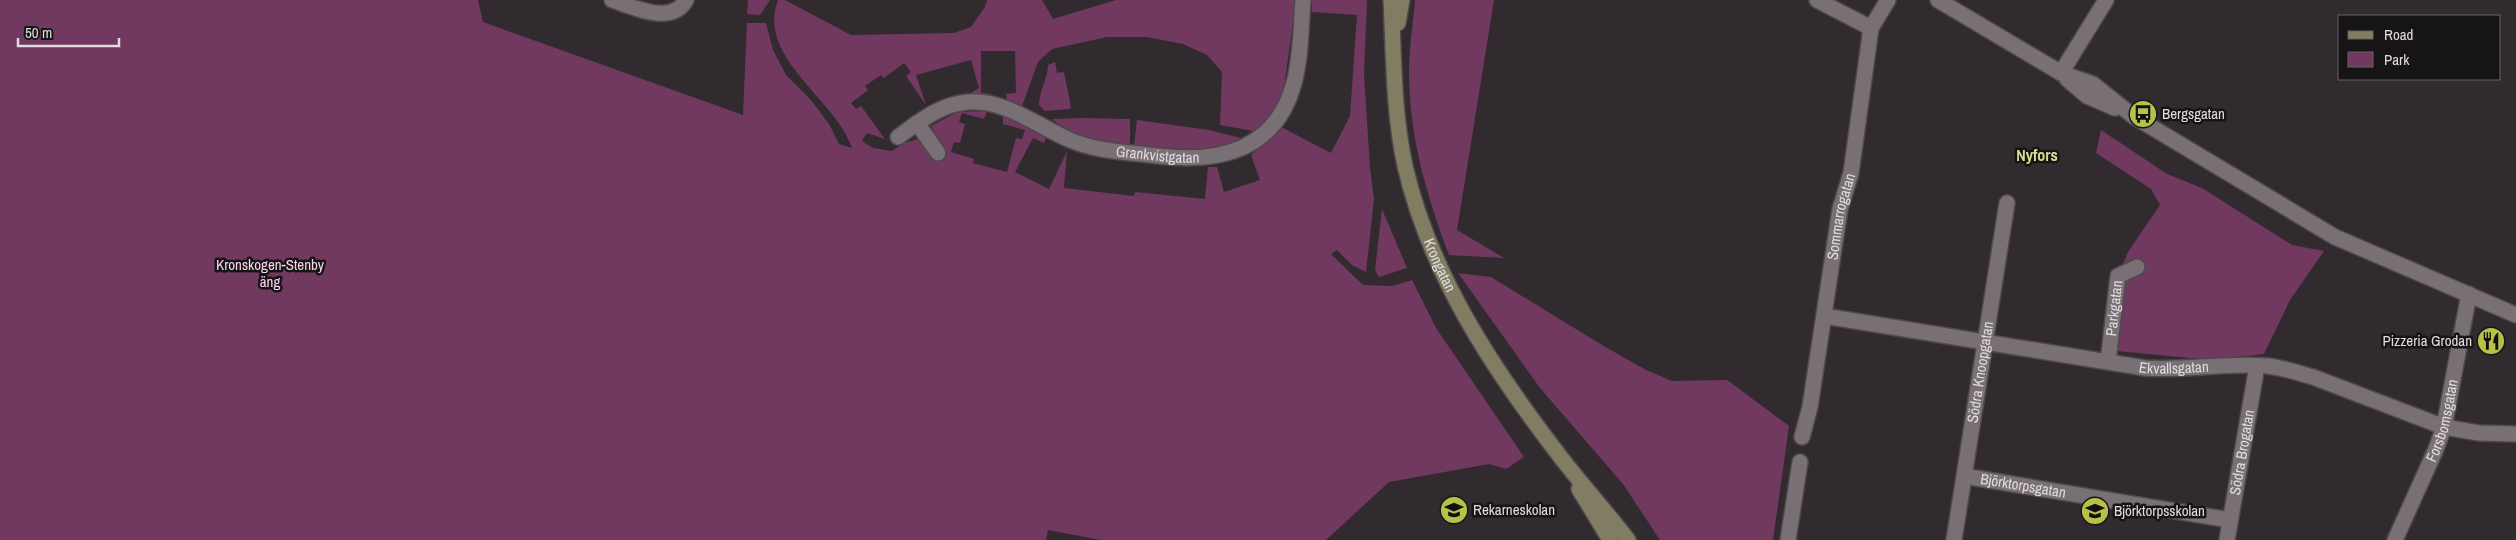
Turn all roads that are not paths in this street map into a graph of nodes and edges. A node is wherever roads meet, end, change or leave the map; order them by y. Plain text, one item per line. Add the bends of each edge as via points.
1 (612, 0) edge
2 (686, 0) edge
3 (1303, 0) edge
4 (1391, 0) edge
5 (1402, 0) edge
6 (1817, 0) edge
7 (1888, 0) edge
8 (1938, 0) edge
9 (2106, 0) edge
10 (1871, 28) junction
11 (1393, 47) junction
12 (2061, 73) junction
13 (917, 123) junction
14 (898, 137) dead end
15 (938, 153) dead end
16 (2007, 203) dead end
17 (2137, 267) dead end
18 (2469, 294) junction
19 (2516, 315) edge
20 (1824, 316) junction
21 (1986, 342) junction
22 (2108, 362) junction
23 (2257, 366) junction
24 (2444, 427) junction
25 (2516, 434) edge
26 (1802, 437) dead end
27 (1559, 455) junction
28 (1800, 462) dead end
29 (1964, 476) junction
30 (2230, 520) junction
31 (1610, 540) edge
32 (1628, 540) edge
33 (1788, 540) edge
34 (1954, 540) edge
35 (2227, 540) edge
36 (2395, 540) edge

1 - 2 street via 666,13 679,9
3 - 13 street, Grankvistgatan via 1294,82 1288,99 1279,117 1265,133 1236,151 1197,159 1098,149 1002,107 969,102 944,108
4 - 11 street, Krongatan
5 - 11 street, Krongatan
6 - 10 street
7 - 10 street, Sommarrogatan
8 - 12 street
9 - 12 street
10 - 20 street, Sommarrogatan via 1851,173 1840,209
11 - 27 street, Krongatan via 1396,117 1405,166 1430,245 1450,291 1476,336
12 - 18 street via 2087,96 2134,116 2335,237
13 - 14 street, Grankvistgatan
13 - 15 street
16 - 21 street, Södra Knoopgatan
17 - 22 street, Parkgatan via 2118,276
18 - 19 street
18 - 24 street, Forsbomsgatan
20 - 21 street, Ekvallsgatan
20 - 26 street, Sommarrogatan via 1810,407
21 - 22 street, Ekvallsgatan
21 - 29 street, Södra Knoopgatan
22 - 23 street, Ekvallsgatan via 2164,370
23 - 24 street, Ekvallsgatan via 2298,372
23 - 30 street, Södra Brogatan
24 - 25 street, Ekvallsgatan via 2479,433
24 - 36 street, Forsbomsgatan
27 - 31 street, Krongatan
27 - 32 street, Krongatan
28 - 33 street
29 - 30 street, Björktorpsgatan
29 - 34 street, Södra Knoopgatan
30 - 35 street, Södra Brogatan

